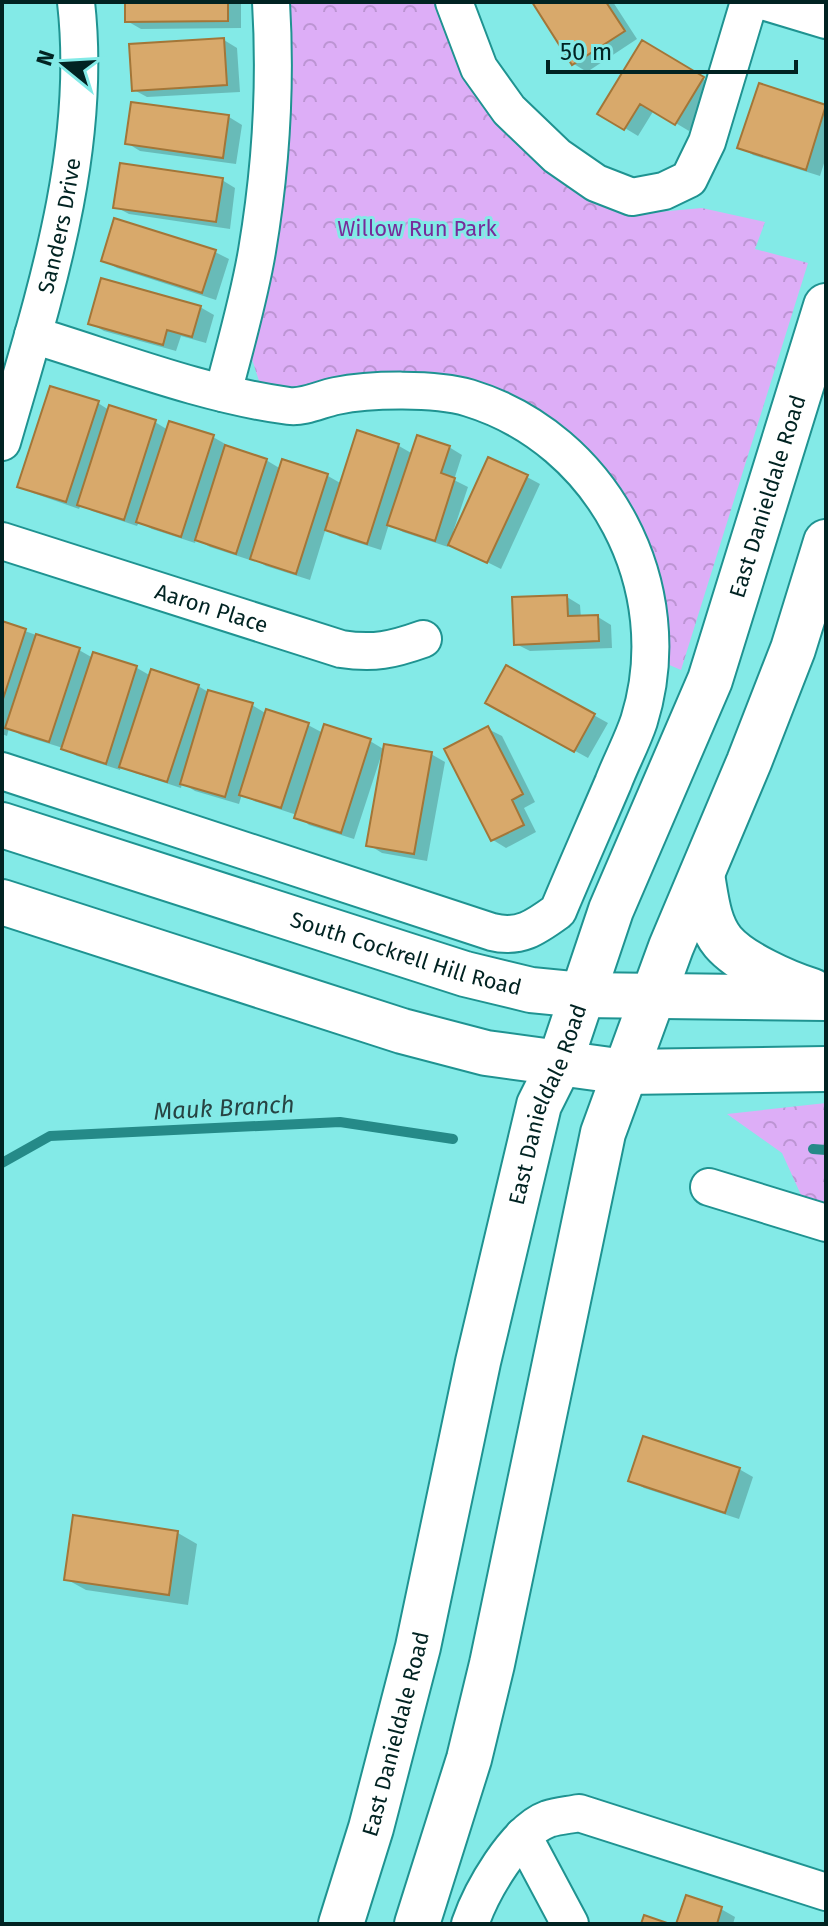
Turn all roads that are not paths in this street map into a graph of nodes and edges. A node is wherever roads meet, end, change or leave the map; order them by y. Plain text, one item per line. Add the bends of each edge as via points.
1 (76, 2) edge
2 (271, 2) edge
3 (454, 2) edge
4 (749, 2) edge
5 (766, 2) edge
6 (826, 20) edge
7 (826, 306) edge
8 (33, 335) junction
9 (223, 393) junction
10 (2, 442) edge
11 (2, 541) edge
12 (826, 542) edge
13 (423, 639) dead end
14 (2, 771) edge
15 (2, 825) edge
16 (702, 875) junction
17 (2, 902) edge
18 (582, 995) junction
19 (653, 996) junction
20 (826, 996) edge
21 (559, 1065) junction
22 (826, 1069) edge
23 (625, 1072) junction
24 (709, 1187) dead end
25 (826, 1223) edge
26 (523, 1836) junction
27 (826, 1892) edge
28 (341, 1924) edge
29 (417, 1924) edge
30 (470, 1924) edge
31 (570, 1924) edge

1 - 8 street, Sanders Drive via 75,140
2 - 9 street via 275,59 270,157 257,253
3 - 4 street via 479,68 509,110 557,156 596,183 632,197 689,179 707,142
5 - 6 street
7 - 18 main road, East Danieldale Road via 710,680 611,910
8 - 9 street
8 - 10 street, Sanders Drive
9 - 14 street via 293,407 382,390 467,397 550,440 605,498 642,581 651,652 639,722 558,911 535,929 492,932
11 - 13 street, Aaron Place via 341,649 369,653
12 - 16 main road via 793,649
15 - 18 main road, South Cockrell Hill Road via 465,974 531,990
16 - 19 main road
16 - 20 main road via 710,915 723,942 791,985
17 - 21 main road via 402,1031
18 - 19 main road, South Cockrell Hill Road
18 - 21 main road, East Danieldale Road
19 - 20 main road, South Cockrell Hill Road
19 - 23 main road
21 - 23 main road
21 - 28 main road, East Danieldale Road via 531,1134 418,1647
22 - 23 main road
23 - 29 main road via 603,1133 469,1759
24 - 25 street
26 - 27 street via 546,1820 579,1813
26 - 30 street via 492,1878
26 - 31 street

